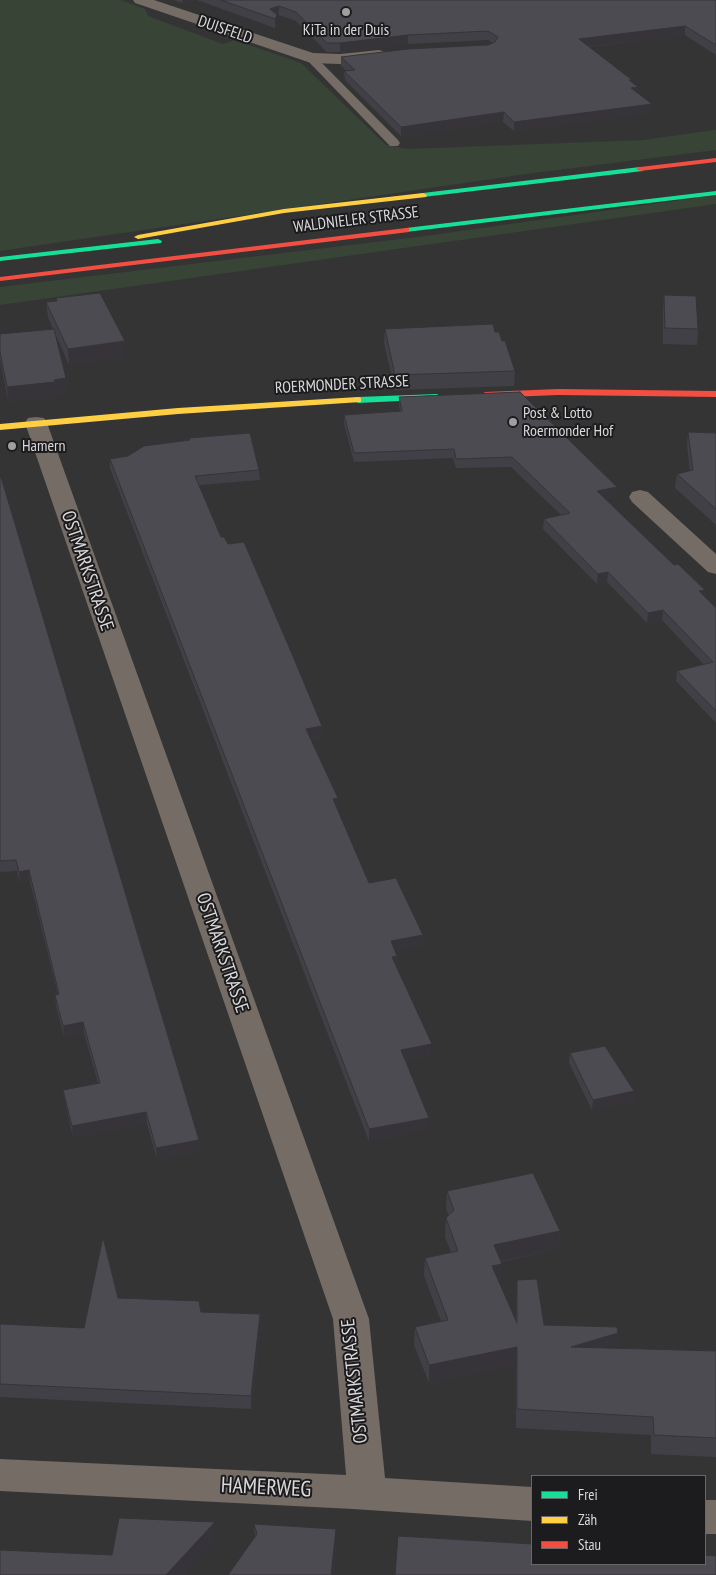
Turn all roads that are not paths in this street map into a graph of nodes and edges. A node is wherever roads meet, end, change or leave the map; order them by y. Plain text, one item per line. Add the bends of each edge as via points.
1 (140, 0) edge
2 (398, 52) edge
3 (311, 58) junction
4 (394, 143) dead end
5 (716, 160) edge
6 (716, 193) edge
7 (227, 233) dead end
8 (31, 255) junction
9 (0, 259) edge
10 (0, 279) edge
11 (716, 394) edge
12 (452, 396) edge
13 (471, 396) edge
14 (36, 423) junction
15 (0, 427) edge
16 (640, 497) dead end
17 (716, 567) edge
18 (0, 1475) edge
19 (367, 1493) junction
20 (531, 1504) edge

1 - 3 street, DUISFELD
2 - 3 street, DUISFELD via 340,59
3 - 4 lane, DUISFELD
5 - 8 main road via 284,211
6 - 10 main road, WALDNIELER STRASSE
7 - 8 main road
8 - 9 main road
11 - 13 main road via 558,392
12 - 14 main road, ROERMONDER STRASSE via 325,401
14 - 15 main road, ROERMONDER STRASSE
14 - 19 street, OSTMARKSTRASSE via 350,1320
16 - 17 street
18 - 19 street, HAMERWEG
19 - 20 street, HAMERWEG

